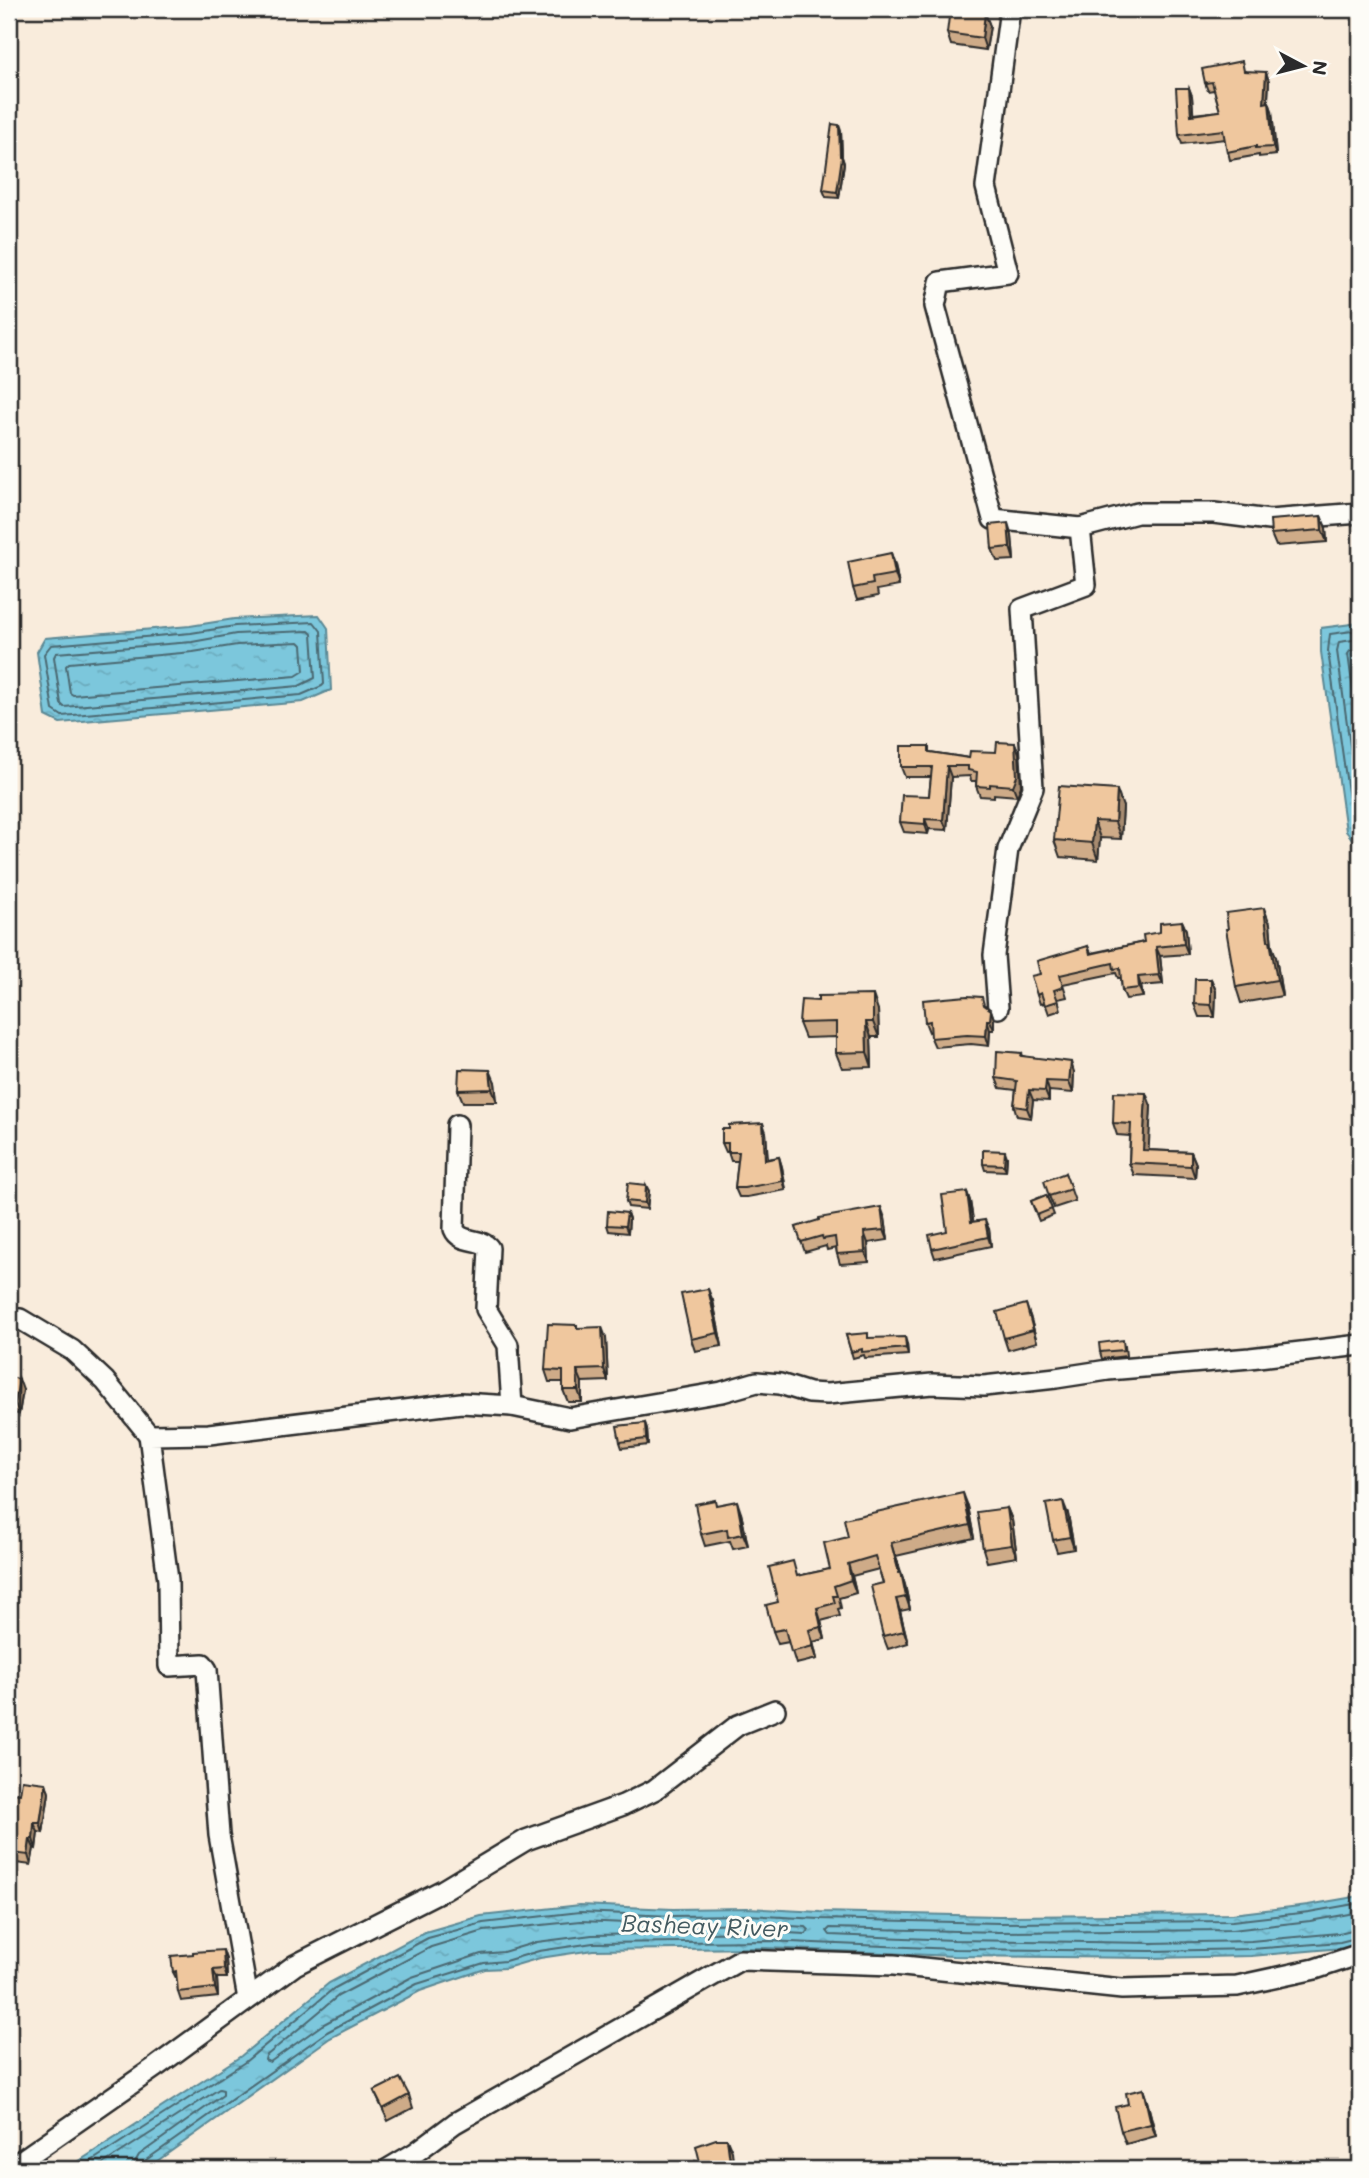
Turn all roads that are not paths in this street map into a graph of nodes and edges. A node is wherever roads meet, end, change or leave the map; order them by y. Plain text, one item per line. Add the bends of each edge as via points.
1 (1010, 9) edge
2 (1360, 513) edge
3 (1080, 528) junction
4 (998, 1007) dead end
5 (457, 1125) dead end
6 (9, 1318) edge
7 (1360, 1345) edge
8 (512, 1406) junction
9 (149, 1434) junction
10 (775, 1710) dead end
11 (1360, 1954) edge
12 (248, 1999) junction
13 (9, 2169) edge
14 (388, 2169) edge

1 - 3 street via 986,187 1009,273 940,282 935,306 993,519
2 - 3 street via 1269,520 1214,513 1137,513
3 - 4 street via 1086,585 1022,609 1033,789 1008,849 995,954
5 - 8 street via 454,1229 460,1237 489,1248 486,1309 508,1345
6 - 9 street via 20,1319 72,1350
7 - 8 street via 984,1386 932,1384 827,1394 757,1382 657,1405 570,1418
8 - 9 street via 461,1403 209,1434
9 - 12 street via 168,1580 169,1666 203,1664 207,1670 219,1835
10 - 12 street via 738,1725 654,1790 526,1840 443,1890 295,1965
11 - 14 street via 1237,1986 1122,1989 894,1965 740,1960 455,2123
12 - 13 street

